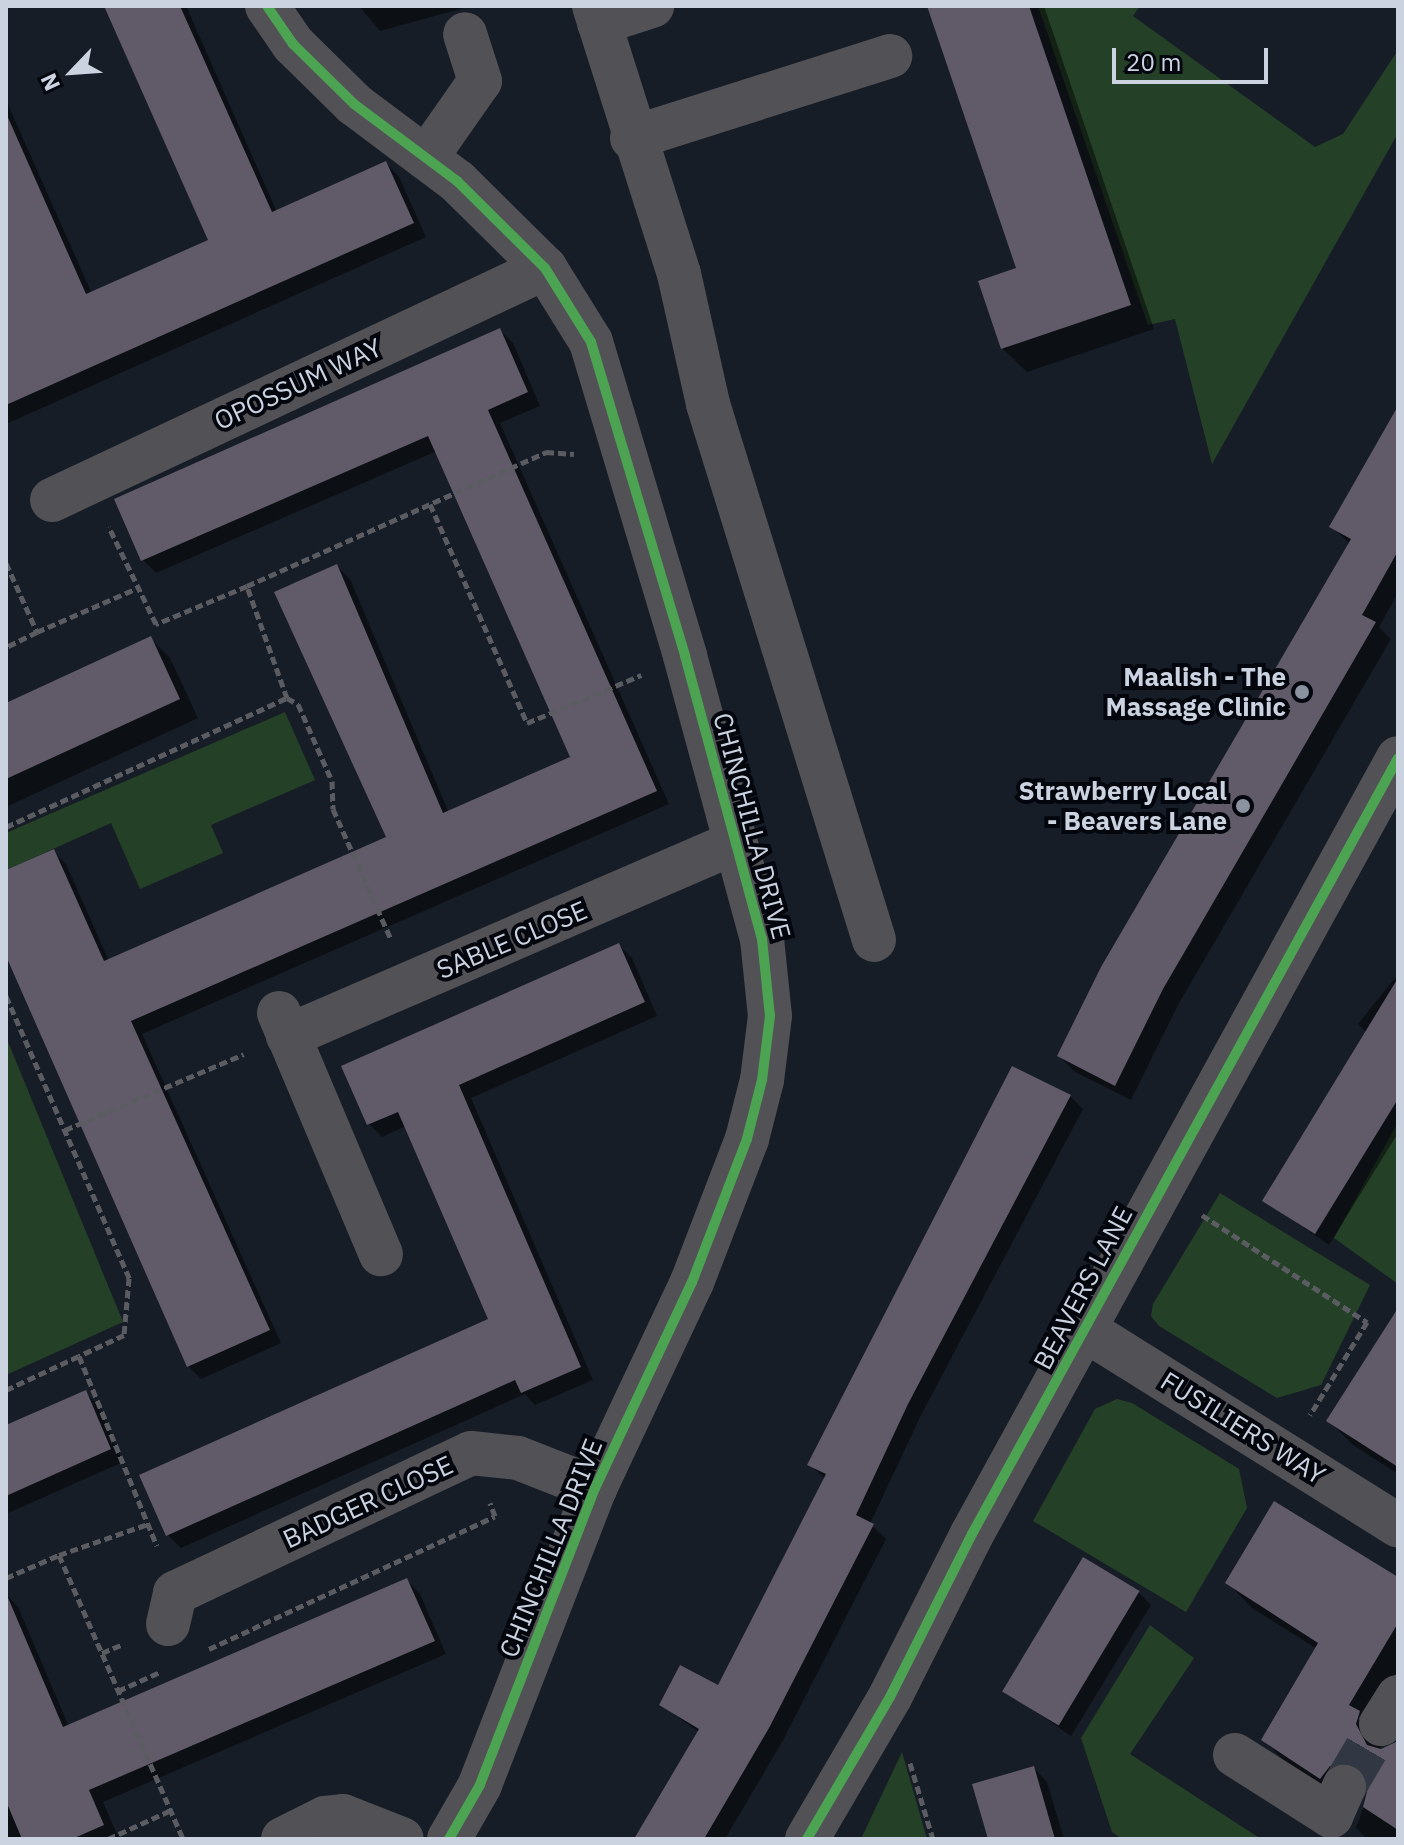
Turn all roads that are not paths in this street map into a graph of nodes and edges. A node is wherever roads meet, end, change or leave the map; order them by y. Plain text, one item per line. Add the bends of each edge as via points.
1 (267, 6) edge
2 (652, 6) edge
3 (596, 15) edge
4 (465, 34) dead end
5 (890, 56) dead end
6 (632, 138) junction
7 (426, 158) junction
8 (545, 268) junction
9 (70, 491) road end
10 (1392, 783) edge
11 (735, 843) junction
12 (874, 940) dead end
13 (381, 1254) dead end
14 (1087, 1331) junction
15 (595, 1488) junction
16 (1398, 1525) edge
17 (173, 1627) road end
18 (1235, 1755) dead end
19 (1344, 1787) tunnel mouth
20 (283, 1839) edge
21 (402, 1839) edge
22 (449, 1839) edge
23 (807, 1839) edge

1 - 7 street, CHINCHILLA DRIVE via 293,44 354,104
2 - 3 street
3 - 6 street
4 - 7 street via 480,81
5 - 6 street
6 - 12 street via 679,274 708,404
7 - 8 street, CHINCHILLA DRIVE via 457,181
8 - 9 street, OPOSSUM WAY
8 - 11 street, CHINCHILLA DRIVE via 591,342
10 - 14 street, BEAVERS LANE via 1160,1189
11 - 13 street, SABLE CLOSE via 411,983 283,1025
11 - 15 street, CHINCHILLA DRIVE via 762,939 770,1016 762,1080 747,1139 692,1282
14 - 16 street, FUSILIERS WAY
14 - 23 street, BEAVERS LANE via 972,1534 890,1697
15 - 17 street, BADGER CLOSE via 518,1458 471,1453
15 - 22 street, CHINCHILLA DRIVE via 480,1785
18 - 19 street via 1331,1816
20 - 21 street via 325,1818 343,1816

